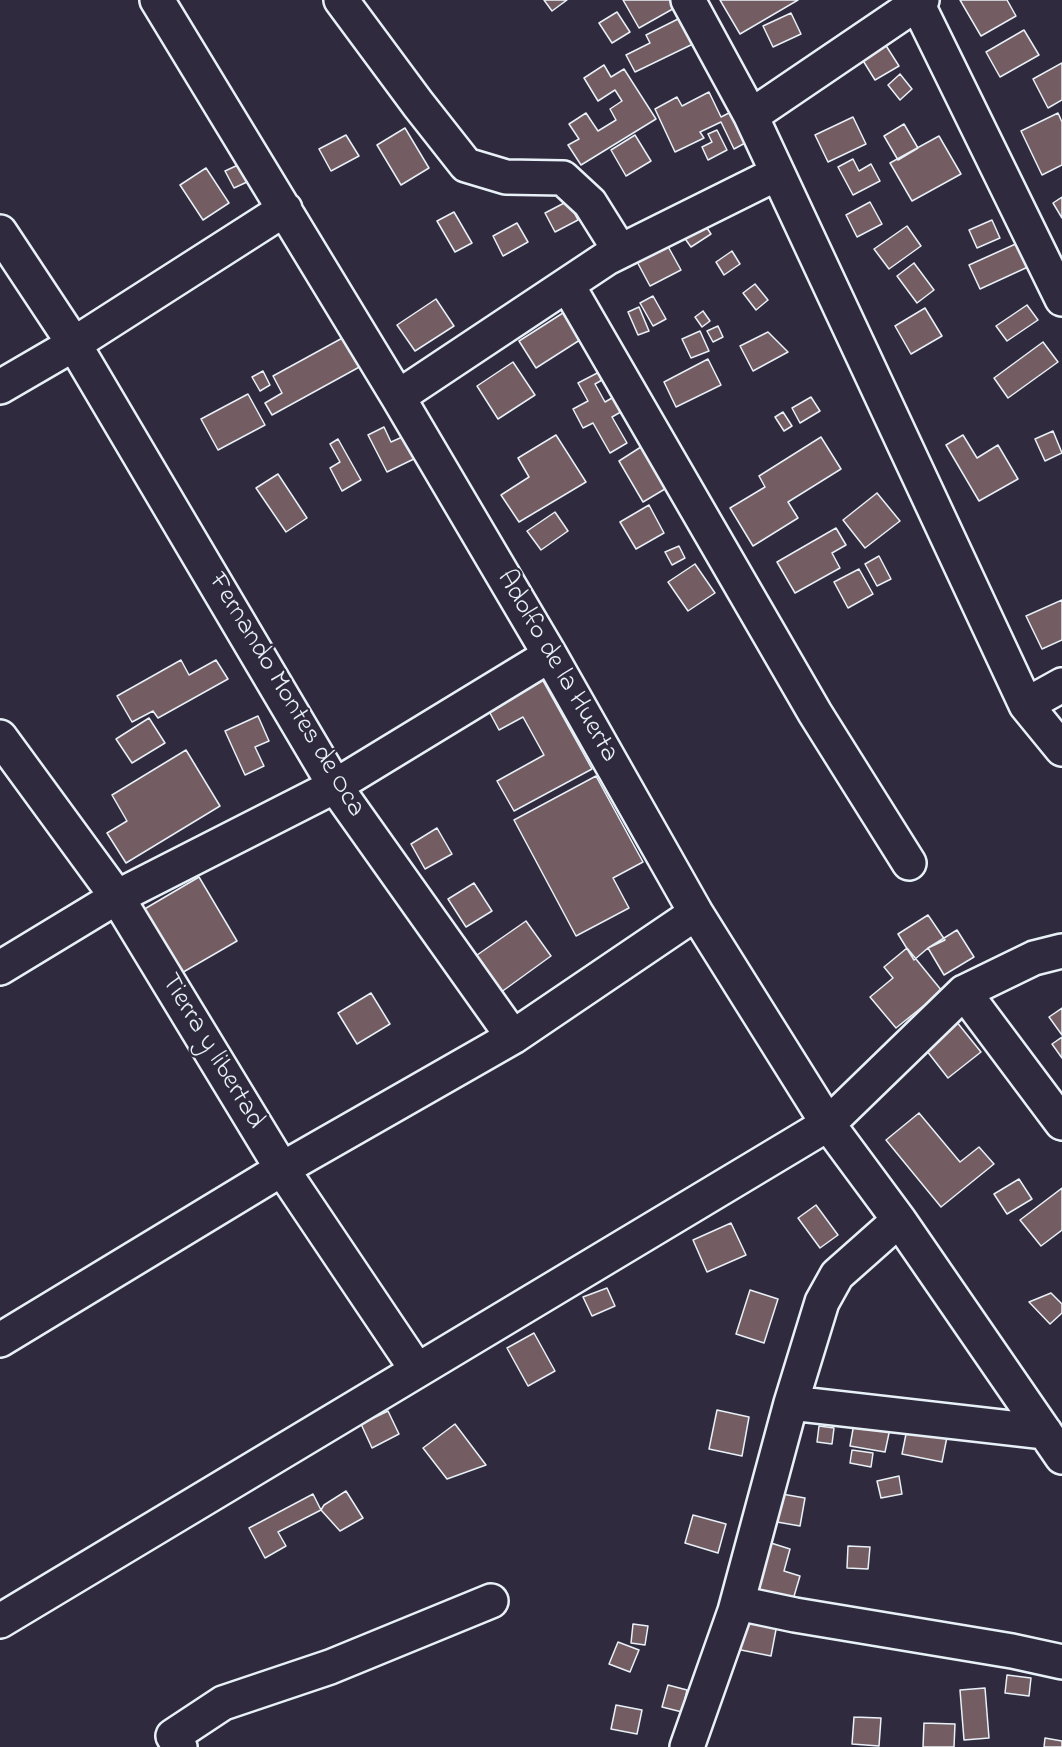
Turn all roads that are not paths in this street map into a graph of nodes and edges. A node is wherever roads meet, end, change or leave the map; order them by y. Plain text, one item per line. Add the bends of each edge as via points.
1 (157, 0) edge
2 (341, 0) edge
3 (688, 0) edge
4 (919, 2) edge
5 (751, 116) junction
6 (776, 174) junction
7 (285, 209) junction
8 (0, 232) edge
9 (620, 251) junction
10 (568, 286) junction
11 (1062, 299) edge
12 (74, 344) junction
13 (0, 387) edge
14 (398, 398) junction
15 (550, 655) junction
16 (1062, 685) edge
17 (1026, 705) junction
18 (0, 737) edge
19 (1062, 749) edge
20 (335, 786) junction
21 (909, 863) dead end
22 (117, 897) junction
23 (696, 913) junction
24 (1062, 951) edge
25 (0, 968) edge
26 (964, 992) junction
27 (513, 1036) junction
28 (1062, 1123) edge
29 (828, 1124) junction
30 (282, 1169) junction
31 (899, 1220) junction
32 (0, 1340) edge
33 (417, 1370) junction
34 (791, 1403) junction
35 (1053, 1445) edge
36 (491, 1601) dead end
37 (738, 1603) junction
38 (0, 1621) edge
39 (1062, 1662) edge
40 (180, 1747) edge
41 (687, 1747) edge

1 - 7 street, Adolfo de la Huerta
2 - 9 street via 466,165 506,177 563,178 590,203
3 - 5 street
4 - 5 street
4 - 11 street
5 - 6 street
6 - 9 street
6 - 17 street
7 - 12 street
7 - 14 street, Adolfo de la Huerta
8 - 12 street, Fernando Montes de Oca
9 - 10 street
10 - 14 street
10 - 21 street via 815,713
12 - 13 street
12 - 20 street, Fernando Montes de Oca
14 - 15 street, Adolfo de la Huerta
15 - 20 street
15 - 23 street, Adolfo de la Huerta
16 - 17 street
17 - 19 street
18 - 22 street, Tierra y libertad
20 - 22 street
20 - 27 street, Fernando Montes de Oca
22 - 25 street
22 - 30 street, Tierra y libertad
23 - 27 street
23 - 29 street, Adolfo de la Huerta
24 - 26 street via 1034,958
26 - 28 street
26 - 29 street
27 - 30 street
29 - 31 street, Adolfo de la Huerta
29 - 33 street
30 - 32 street
30 - 33 street, Tierra y libertad
31 - 34 street via 837,1275 822,1302
31 - 35 street, Adolfo de la Huerta
33 - 38 street
34 - 35 street
34 - 37 street
36 - 40 street via 341,1663 223,1703 173,1736
37 - 39 street
37 - 41 street

